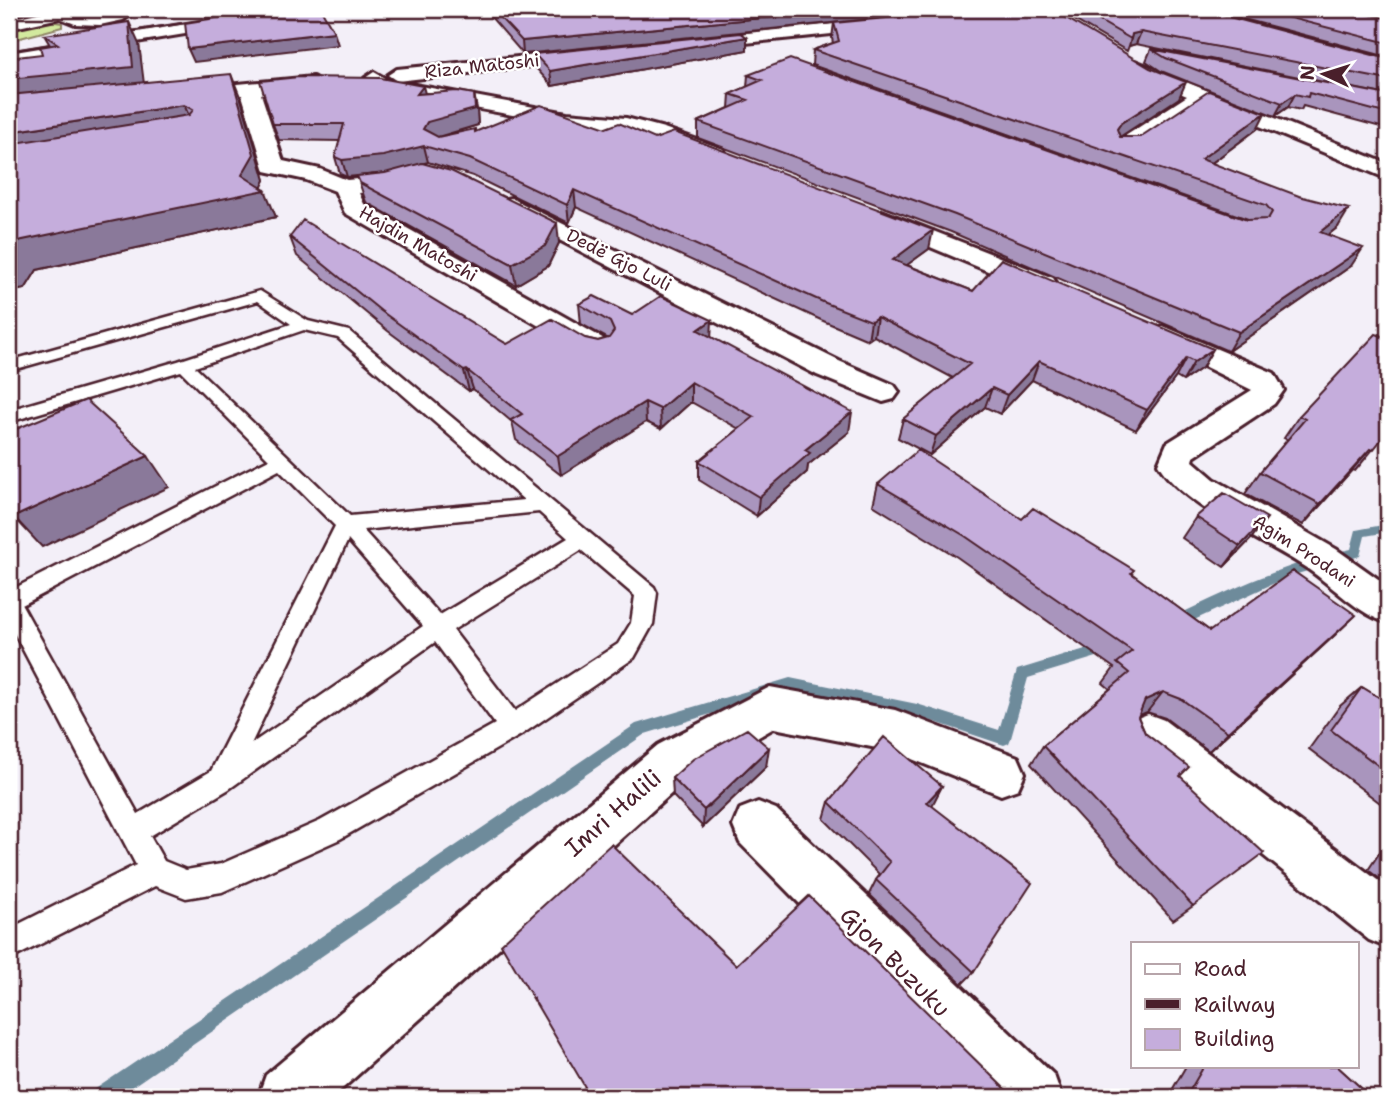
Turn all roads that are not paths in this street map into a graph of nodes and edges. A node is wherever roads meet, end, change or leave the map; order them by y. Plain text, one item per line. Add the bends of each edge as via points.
1 (306, 9) edge
2 (72, 13) edge
3 (123, 13) edge
4 (904, 22) edge
5 (9, 24) edge
6 (47, 38) junction
7 (742, 38) junction
8 (9, 44) edge
9 (674, 46) edge
10 (606, 53) edge
11 (1159, 55) edge
12 (775, 56) dead end
13 (9, 58) edge
14 (333, 81) edge
15 (250, 88) junction
16 (1200, 96) junction
17 (170, 97) edge
18 (537, 113) junction
19 (501, 127) edge
20 (1124, 147) edge
21 (735, 162) edge
22 (1388, 172) edge
23 (440, 175) edge
24 (345, 187) junction
25 (487, 194) edge
26 (852, 206) edge
27 (1065, 293) edge
28 (1139, 324) edge
29 (303, 326) junction
30 (600, 349) edge
31 (184, 365) junction
32 (9, 366) edge
33 (883, 393) dead end
34 (9, 416) edge
35 (281, 461) junction
36 (542, 505) junction
37 (346, 524) junction
38 (582, 539) junction
39 (9, 602) edge
40 (1388, 607) edge
41 (438, 628) junction
42 (512, 727) junction
43 (1147, 735) edge
44 (1001, 773) dead end
45 (220, 779) junction
46 (758, 826) dead end
47 (134, 831) junction
48 (154, 871) junction
49 (1388, 921) edge
50 (9, 946) edge
51 (288, 1097) edge
52 (1032, 1097) edge

1 - 13 street
2 - 3 street
2 - 5 street
2 - 6 street via 75,26
3 - 6 street via 98,29
4 - 7 street
6 - 8 street
7 - 9 street
7 - 12 street
10 - 18 street, Riza Matoshi via 368,78 383,85
11 - 16 street via 1124,56 1153,77
14 - 15 street
15 - 17 street
15 - 24 street, Hajdin Matoshi via 273,166
16 - 20 street
16 - 22 street
18 - 19 street
18 - 21 street via 625,124
23 - 24 street via 428,172 390,183
24 - 30 street, Hajdin Matoshi via 354,208
25 - 33 street, Dedë Gjo Luli
26 - 27 street
28 - 40 street, Agim Prodani via 1263,380 1268,390 1179,451 1175,464 1201,488 1322,559
29 - 31 lane
29 - 32 lane via 260,296
29 - 36 lane via 343,334
31 - 34 lane
31 - 35 lane
35 - 37 lane
35 - 39 lane
36 - 37 lane
36 - 38 lane
37 - 41 lane
37 - 45 lane
38 - 41 lane
38 - 42 lane via 646,593 642,624 626,652
39 - 47 lane
41 - 42 lane
41 - 45 lane
42 - 48 lane via 330,830 222,878 186,884
43 - 49 street
44 - 51 street, Imri Halili via 895,731 770,707 674,760
45 - 47 lane
46 - 52 street, Gjon Buzuku
47 - 48 lane
48 - 50 lane

